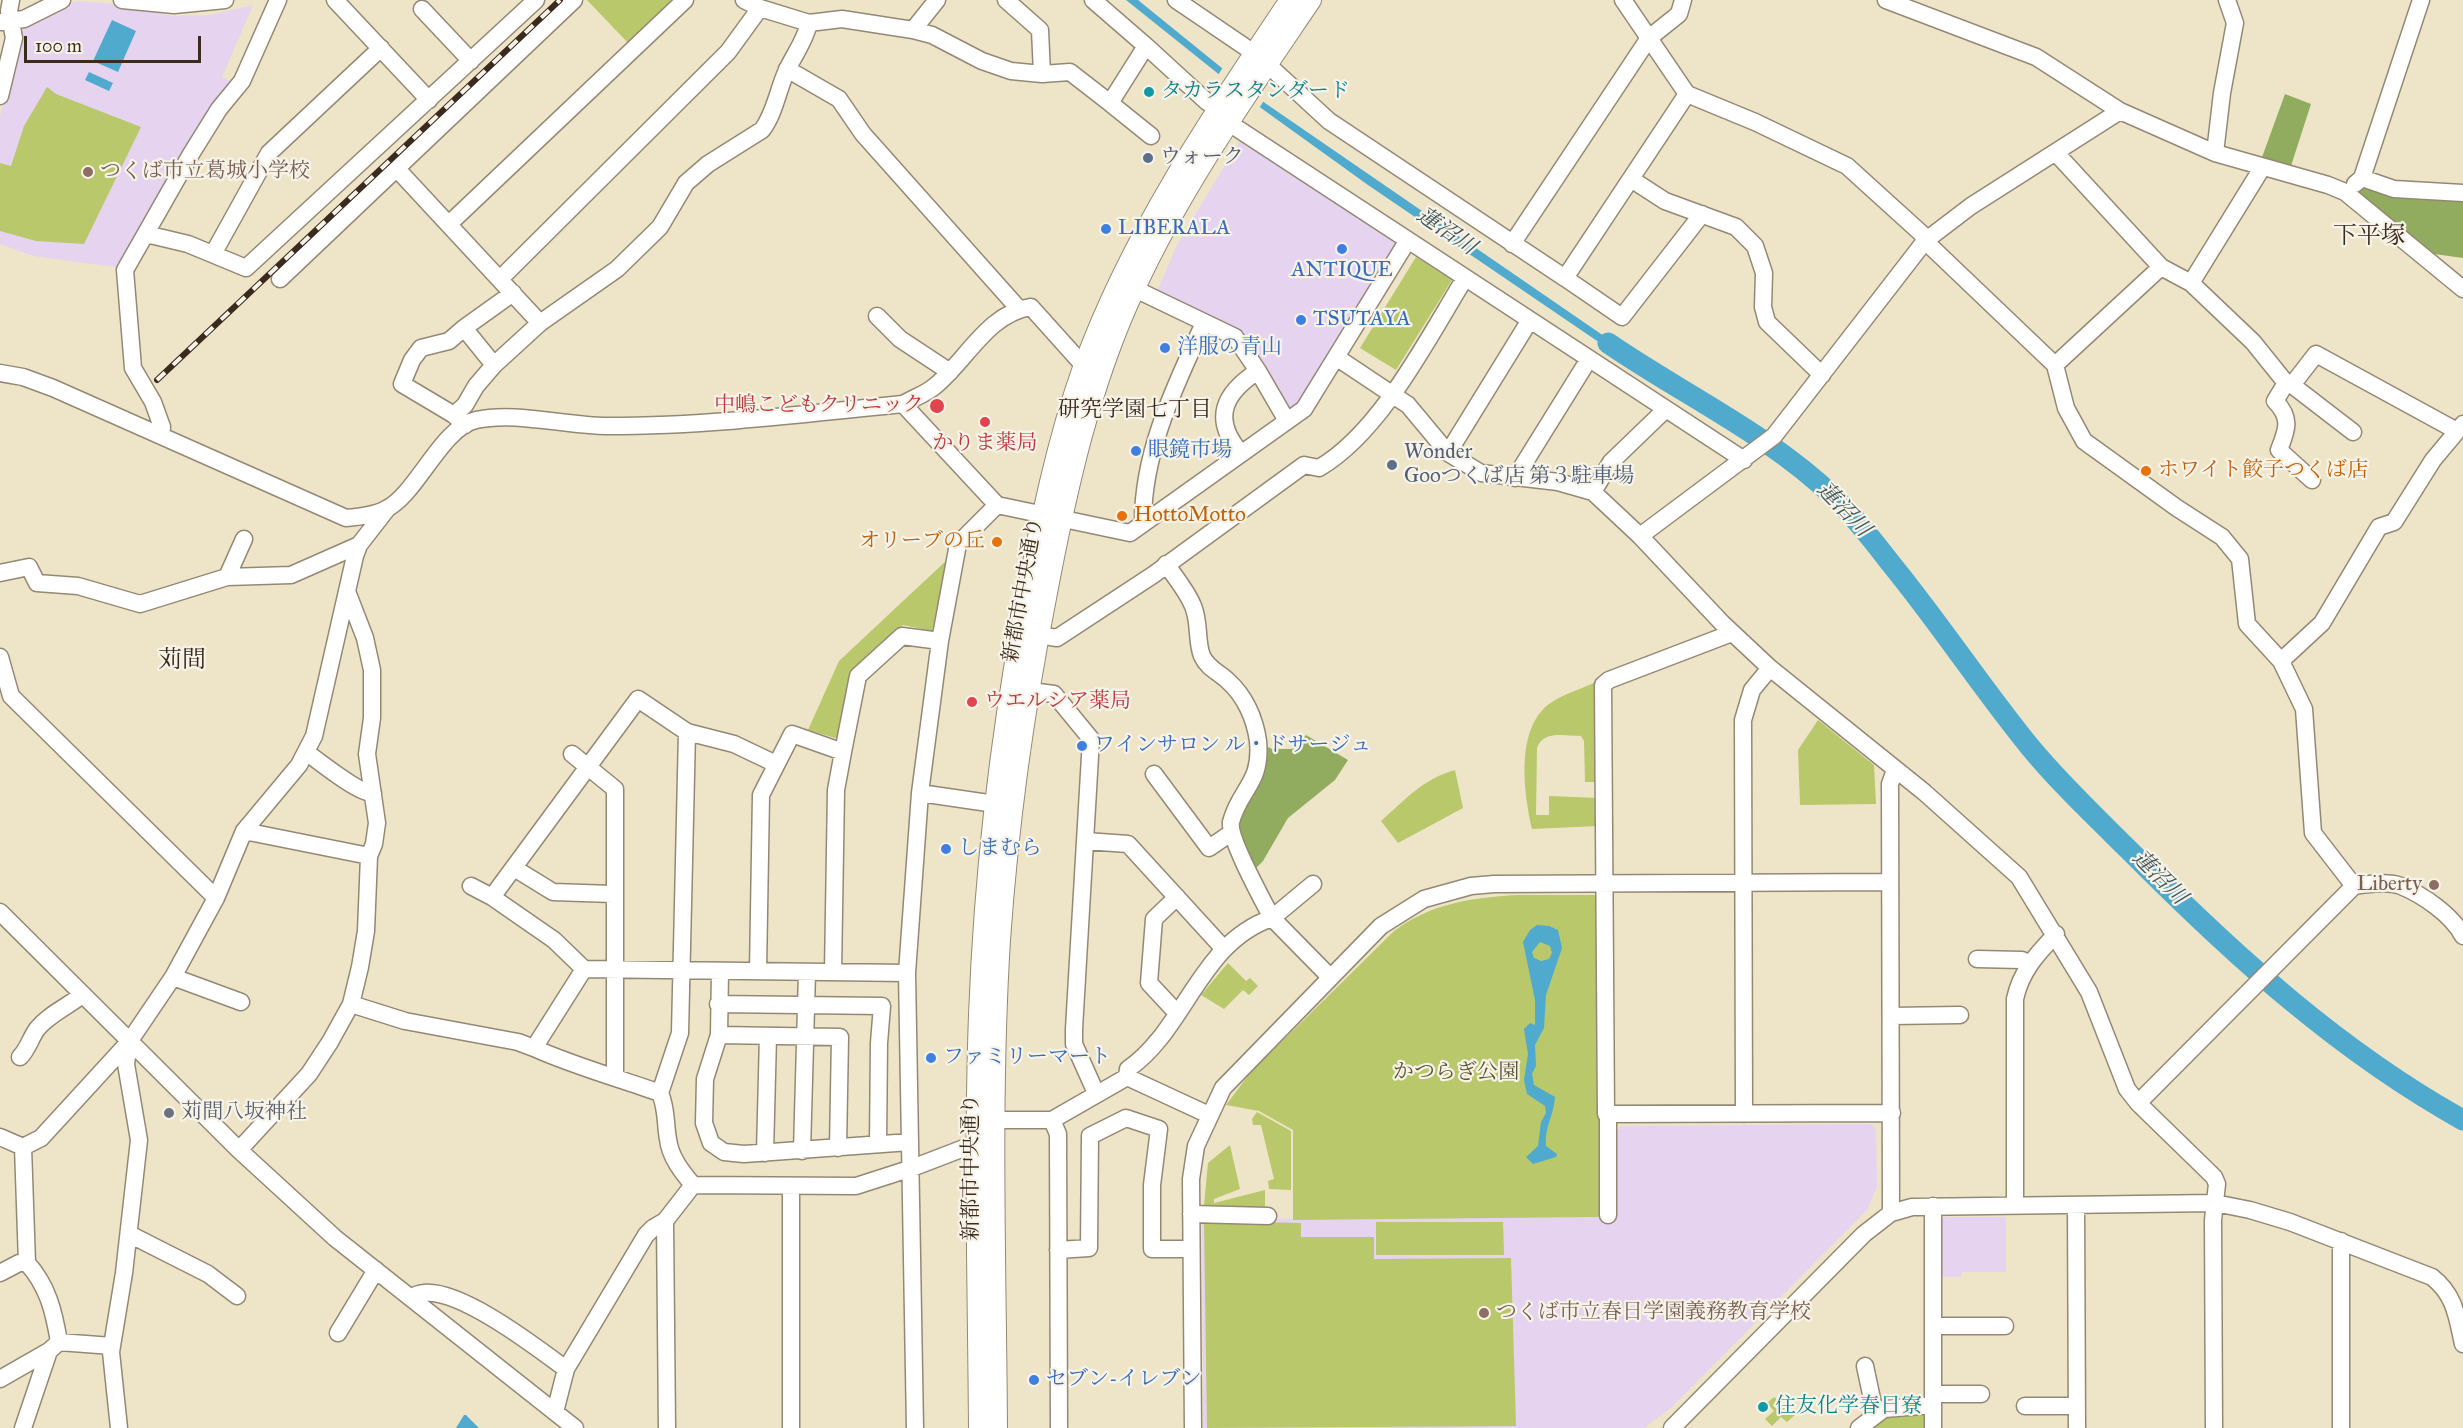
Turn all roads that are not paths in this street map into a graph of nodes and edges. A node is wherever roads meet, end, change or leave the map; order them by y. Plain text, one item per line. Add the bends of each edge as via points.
1 (11, 0) edge
2 (62, 0) edge
3 (122, 0) edge
4 (222, 0) edge
5 (278, 0) edge
6 (335, 0) edge
7 (536, 0) edge
8 (574, 0) edge
9 (685, 0) edge
10 (744, 0) edge
11 (937, 0) edge
12 (1006, 0) edge
13 (1093, 0) edge
14 (1290, 0) edge
15 (1311, 0) edge
16 (1623, 0) edge
17 (1683, 0) edge
18 (1886, 0) edge
19 (2227, 0) edge
20 (2421, 0) edge
21 (158, 2) edge
22 (422, 3) edge
23 (1186, 3) edge
24 (760, 8) junction
25 (6, 22) edge
26 (809, 23) junction
27 (913, 30) junction
28 (1649, 38) junction
29 (1146, 46) junction
30 (381, 48) junction
31 (471, 61) junction
32 (1257, 65) junction
33 (788, 69) junction
34 (1042, 74) junction
35 (1687, 93) junction
36 (0, 96) edge
37 (429, 100) junction
38 (1110, 103) junction
39 (1228, 109) junction
40 (2120, 111) junction
41 (1151, 136) dead end
42 (2056, 153) junction
43 (2215, 153) junction
44 (2262, 168) junction
45 (397, 169) junction
46 (2362, 178) junction
47 (1631, 179) junction
48 (2345, 192) junction
49 (2463, 194) edge
50 (1702, 214) junction
51 (449, 224) junction
52 (146, 234) junction
53 (1408, 240) junction
54 (1925, 241) junction
55 (1512, 244) junction
56 (213, 254) junction
57 (2161, 267) junction
58 (1466, 278) junction
59 (1565, 278) junction
60 (280, 279) dead end
61 (500, 279) junction
62 (2191, 283) junction
63 (1135, 289) junction
64 (2463, 289) edge
65 (513, 293) junction
66 (1019, 309) junction
67 (877, 316) dead end
68 (1530, 320) junction
69 (540, 323) junction
70 (1204, 323) junction
71 (464, 328) junction
72 (1336, 357) junction
73 (1589, 359) junction
74 (495, 365) junction
75 (2055, 365) junction
76 (1084, 366) junction
77 (1258, 371) junction
78 (950, 372) junction
79 (0, 373) edge
80 (1822, 375) junction
81 (2289, 384) junction
82 (1393, 393) junction
83 (903, 404) junction
84 (1666, 409) junction
85 (459, 420) junction
86 (1287, 421) junction
87 (2460, 428) edge
88 (2353, 432) dead end
89 (161, 436) junction
90 (1240, 453) junction
91 (1448, 453) junction
92 (1748, 456) junction
93 (1515, 478) junction
94 (2312, 480) dead end
95 (1593, 492) junction
96 (997, 505) junction
97 (387, 509) junction
98 (1052, 516) junction
99 (1143, 524) junction
100 (1640, 536) junction
101 (244, 539) dead end
102 (359, 545) junction
103 (1166, 564) junction
104 (0, 573) edge
105 (227, 577) junction
106 (348, 593) junction
107 (1732, 633) junction
108 (1038, 635) junction
109 (940, 640) junction
110 (0, 657) edge
111 (2281, 661) junction
112 (1770, 668) junction
113 (1030, 691) junction
114 (6, 699) edge
115 (687, 732) junction
116 (306, 752) junction
117 (843, 752) junction
118 (572, 753) dead end
119 (776, 764) junction
120 (586, 766) junction
121 (1895, 770) junction
122 (1154, 774) dead end
123 (374, 793) junction
124 (920, 793) junction
125 (995, 804) junction
126 (244, 831) junction
127 (1231, 833) junction
128 (1086, 841) junction
129 (369, 856) junction
130 (514, 868) junction
131 (1889, 882) junction
132 (1744, 883) junction
133 (1313, 884) dead end
134 (1605, 884) junction
135 (471, 886) dead end
136 (2354, 886) junction
137 (613, 894) junction
138 (492, 897) junction
139 (1177, 897) junction
140 (216, 898) junction
141 (0, 912) edge
142 (1272, 918) junction
143 (2056, 934) junction
144 (2463, 936) edge
145 (1224, 949) junction
146 (1977, 959) dead end
147 (2029, 963) junction
148 (584, 969) junction
149 (615, 970) junction
150 (681, 970) junction
151 (720, 971) junction
152 (758, 971) junction
153 (807, 972) junction
154 (833, 972) junction
155 (907, 973) junction
156 (173, 977) junction
157 (1330, 977) junction
158 (82, 995) junction
159 (242, 1002) dead end
160 (351, 1004) junction
161 (718, 1004) junction
162 (806, 1004) junction
163 (1176, 1012) junction
164 (1960, 1015) dead end
165 (1891, 1016) junction
166 (719, 1035) junction
167 (768, 1036) junction
168 (805, 1036) junction
169 (129, 1042) junction
170 (534, 1048) junction
171 (20, 1057) dead end
172 (615, 1077) junction
173 (1127, 1077) junction
174 (660, 1092) junction
175 (1096, 1093) junction
176 (2138, 1103) junction
177 (1892, 1113) junction
178 (1209, 1114) junction
179 (1608, 1114) junction
180 (1744, 1114) junction
181 (995, 1120) junction
182 (1052, 1120) junction
183 (0, 1137) edge
184 (910, 1142) junction
185 (977, 1143) junction
186 (878, 1144) junction
187 (24, 1147) junction
188 (838, 1148) junction
189 (239, 1150) junction
190 (802, 1151) junction
191 (765, 1153) junction
192 (912, 1168) junction
193 (693, 1185) junction
194 (791, 1187) junction
195 (2215, 1203) junction
196 (2015, 1204) junction
197 (2076, 1205) junction
198 (1933, 1206) junction
199 (1891, 1213) junction
200 (1191, 1214) junction
201 (1608, 1215) dead end
202 (1268, 1216) dead end
203 (665, 1221) junction
204 (129, 1234) junction
205 (2340, 1241) junction
206 (1191, 1249) junction
207 (1058, 1250) junction
208 (27, 1263) junction
209 (376, 1270) junction
210 (0, 1273) edge
211 (2444, 1287) junction
212 (2463, 1289) edge
213 (237, 1296) dead end
214 (410, 1297) junction
215 (1933, 1326) junction
216 (2005, 1326) dead end
217 (338, 1333) dead end
218 (2463, 1344) edge
219 (112, 1346) junction
220 (54, 1347) junction
221 (1865, 1366) dead end
222 (566, 1369) junction
223 (0, 1379) edge
224 (1981, 1394) dead end
225 (1933, 1400) junction
226 (2025, 1406) dead end
227 (2077, 1406) junction
228 (555, 1412) junction
229 (1875, 1413) junction
230 (23, 1428) edge
231 (119, 1428) edge
232 (575, 1428) edge
233 (667, 1428) edge
234 (791, 1428) edge
235 (915, 1428) edge
236 (979, 1428) edge
237 (997, 1428) edge
238 (1059, 1428) edge
239 (1193, 1428) edge
240 (1672, 1428) edge
241 (1859, 1428) edge
242 (1933, 1428) edge
243 (2077, 1428) edge
244 (2214, 1428) edge
245 (2341, 1428) edge

1 - 25 street
2 - 25 street via 24,19
3 - 21 street
4 - 21 street
5 - 52 street via 242,81 219,109
6 - 30 street
7 - 31 street
8 - 45 street
9 - 51 street
10 - 24 street
11 - 27 street
12 - 34 street via 1040,30
13 - 29 street
14 - 32 main road, 新都市中央通り
15 - 32 main road, 新都市中央通り
16 - 28 street
17 - 28 street via 1679,14
18 - 40 street via 2036,57
19 - 43 street via 2235,23
20 - 46 street
22 - 31 street
23 - 32 street
24 - 26 street
24 - 61 street via 728,52
25 - 36 street via 14,38
26 - 27 street via 843,20
26 - 33 street via 806,38
27 - 34 street via 1011,71
28 - 35 street
28 - 55 street
29 - 38 street
29 - 39 street via 1200,96
30 - 37 street
30 - 56 street via 269,153
31 - 37 street
32 - 39 main road, 新都市中央通り
32 - 55 street via 1329,121
33 - 66 street via 839,99 863,134
33 - 69 street via 762,130 708,164 686,183 660,227 617,268
34 - 38 street via 1070,72
35 - 47 street
35 - 54 street via 1847,166
37 - 56 street via 246,268
38 - 41 street
39 - 53 street
39 - 63 main road, 新都市中央通り
39 - 76 main road, 新都市中央通り via 1177,174 1120,279
40 - 42 street
40 - 43 street
42 - 54 street via 1971,206
42 - 57 street
43 - 44 street
44 - 48 street
44 - 62 street
45 - 51 street
45 - 60 street
46 - 48 street
46 - 49 street via 2394,189
47 - 50 street via 1665,201
47 - 59 street
48 - 64 street
50 - 59 street via 1622,317
50 - 80 street via 1736,226 1755,246 1764,273 1763,307 1767,322
51 - 61 street
52 - 56 street
52 - 89 street via 125,270 128,313 133,368 153,402 162,427
53 - 58 street
53 - 72 street
54 - 75 street
54 - 80 street
55 - 59 street
57 - 62 street
57 - 75 street
58 - 68 street
58 - 82 street
61 - 65 street
62 - 81 street via 2253,342
63 - 70 street
63 - 98 main road, 新都市中央通り
65 - 69 street
65 - 71 street
66 - 76 street via 1030,307
66 - 78 street via 992,326
67 - 78 street via 900,339
68 - 73 street
68 - 91 street
69 - 74 street
70 - 77 street via 1235,337
70 - 99 street via 1164,409 1143,504
71 - 74 street
71 - 85 street via 449,341 421,348 402,384
72 - 82 street
72 - 86 street via 1304,409
73 - 84 street
73 - 93 street
74 - 85 street via 476,386
75 - 111 street via 2066,408 2084,441 2222,537 2240,559 2247,624
76 - 98 main road, 新都市中央通り via 1062,436
77 - 86 street
77 - 90 street via 1241,382 1226,405 1225,430
78 - 83 street via 934,387
79 - 89 street via 37,382
80 - 92 street via 1774,436
81 - 87 street via 2316,354
81 - 88 street
81 - 94 street via 2275,401 2288,429 2279,450
82 - 91 street
82 - 103 street via 1330,461 1319,468 1304,465
83 - 85 street via 757,420 606,426 502,418
83 - 96 street
84 - 92 street
84 - 95 street via 1611,462
85 - 97 street via 411,485
86 - 90 street
87 - 111 street via 2433,460 2394,522 2379,527 2322,623
89 - 97 street via 346,518
90 - 99 street
91 - 93 street via 1481,473
92 - 100 street
93 - 95 street via 1558,482
95 - 100 street
96 - 98 street
96 - 109 street via 958,544
97 - 102 street
98 - 99 street via 1130,533
98 - 108 main road, 新都市中央通り
98 - 125 main road, 新都市中央通り via 1014,661
100 - 107 street
101 - 105 street
102 - 105 street via 291,575
102 - 106 street
103 - 108 street via 1057,638
103 - 127 street via 1194,607 1202,656 1213,671 1228,681 1254,719 1257,772 1231,822
104 - 105 street via 29,567 37,583 78,586 140,604
106 - 116 street via 314,736
106 - 123 street via 366,638 372,670 367,754
107 - 112 street
107 - 134 street via 1603,685
108 - 113 main road, 新都市中央通り
109 - 117 street via 902,636 858,676
109 - 124 street
110 - 114 street
111 - 136 street via 2304,709 2313,833
112 - 121 street
112 - 132 street via 1752,690 1743,720
113 - 128 street via 1054,694 1091,739
113 - 181 main road, 新都市中央通り via 1000,942
114 - 140 street
115 - 119 street via 734,744
115 - 120 street via 638,699
115 - 150 street
116 - 123 street via 368,793
116 - 126 street
117 - 119 street via 792,734
117 - 154 street via 836,790
118 - 120 street
119 - 152 street via 761,795
120 - 130 street
120 - 137 street via 615,789
121 - 131 street via 1890,784
121 - 143 street via 2019,877
122 - 127 street via 1209,848
123 - 129 street via 377,823
124 - 125 street
124 - 155 street
125 - 185 main road, 新都市中央通り via 979,1012
126 - 129 street
126 - 140 street
127 - 142 street
128 - 139 street via 1128,844
128 - 175 street via 1074,1044
129 - 160 street via 366,931
130 - 137 street via 553,892
130 - 138 street
131 - 132 street
131 - 165 street
132 - 134 street
132 - 180 street
133 - 142 street
134 - 157 street via 1494,884 1439,894 1410,906 1381,926
134 - 179 street
135 - 138 street
136 - 144 street via 2400,886 2447,916
136 - 176 street
137 - 149 street
138 - 148 street via 554,940
139 - 145 street
139 - 163 street via 1154,919 1149,983
140 - 156 street
141 - 158 street
142 - 145 street via 1246,931
142 - 157 street
143 - 147 street
143 - 176 street via 2089,992 2127,1089
145 - 163 street
146 - 147 street
147 - 196 street via 2015,999
148 - 149 street
148 - 170 street
149 - 150 street
149 - 172 street
150 - 151 street
150 - 174 street via 681,1033
151 - 152 street
151 - 161 street
152 - 153 street
153 - 154 street
153 - 162 street
154 - 155 street
155 - 184 street
156 - 159 street
156 - 169 street
157 - 178 street via 1236,1073
158 - 169 street
158 - 171 street via 54,1012
160 - 170 street via 405,1021
160 - 189 street via 309,1074
161 - 162 street
161 - 166 street
162 - 168 street
162 - 186 street via 882,1006
163 - 173 street via 1154,1046 1128,1069
164 - 165 street
165 - 177 street
166 - 167 street
166 - 191 street via 705,1079 703,1101 704,1123 711,1143 724,1152
167 - 168 street
167 - 191 street
168 - 188 street via 840,1037
168 - 190 street
169 - 187 street via 41,1138
169 - 189 street
169 - 204 street via 126,1064 139,1140
170 - 172 street via 566,1063
172 - 174 street
173 - 175 street
173 - 178 street
174 - 193 street via 666,1106 668,1142 679,1167
175 - 182 street
176 - 195 street via 2214,1177
177 - 180 street
177 - 199 street
178 - 200 street via 1196,1146
179 - 180 street
179 - 201 street
181 - 182 street
181 - 237 main road, 新都市中央通り
182 - 207 street via 1058,1134
183 - 187 street
184 - 186 street
184 - 192 street
185 - 192 street
185 - 236 main road, 新都市中央通り
186 - 188 street
187 - 208 street
188 - 190 street
189 - 209 street
190 - 191 street
192 - 194 street via 856,1185
192 - 235 street
193 - 194 street
193 - 203 street
194 - 234 street
195 - 197 street
195 - 205 street via 2250,1210
195 - 244 street
196 - 197 street
196 - 198 street
197 - 227 street
198 - 199 street
198 - 215 street
199 - 240 street via 1864,1234
200 - 202 street
200 - 206 street
203 - 222 street via 646,1235
203 - 233 street
204 - 213 street via 208,1274
204 - 219 street
205 - 211 street via 2418,1271
205 - 245 street
206 - 207 street via 1152,1249 1152,1185 1159,1129 1126,1118 1090,1136 1089,1248
206 - 239 street
207 - 238 street
208 - 210 street
208 - 220 street via 42,1279 54,1312
209 - 214 street
209 - 217 street
211 - 212 street
211 - 218 street via 2455,1307
214 - 222 street via 424,1293 443,1296 498,1320
214 - 228 street
215 - 216 street
215 - 225 street
219 - 220 street
219 - 231 street
220 - 223 street
220 - 230 street
221 - 229 street
222 - 228 street
224 - 225 street
225 - 229 street
225 - 242 street
226 - 227 street
227 - 243 street
228 - 232 street
229 - 241 street

